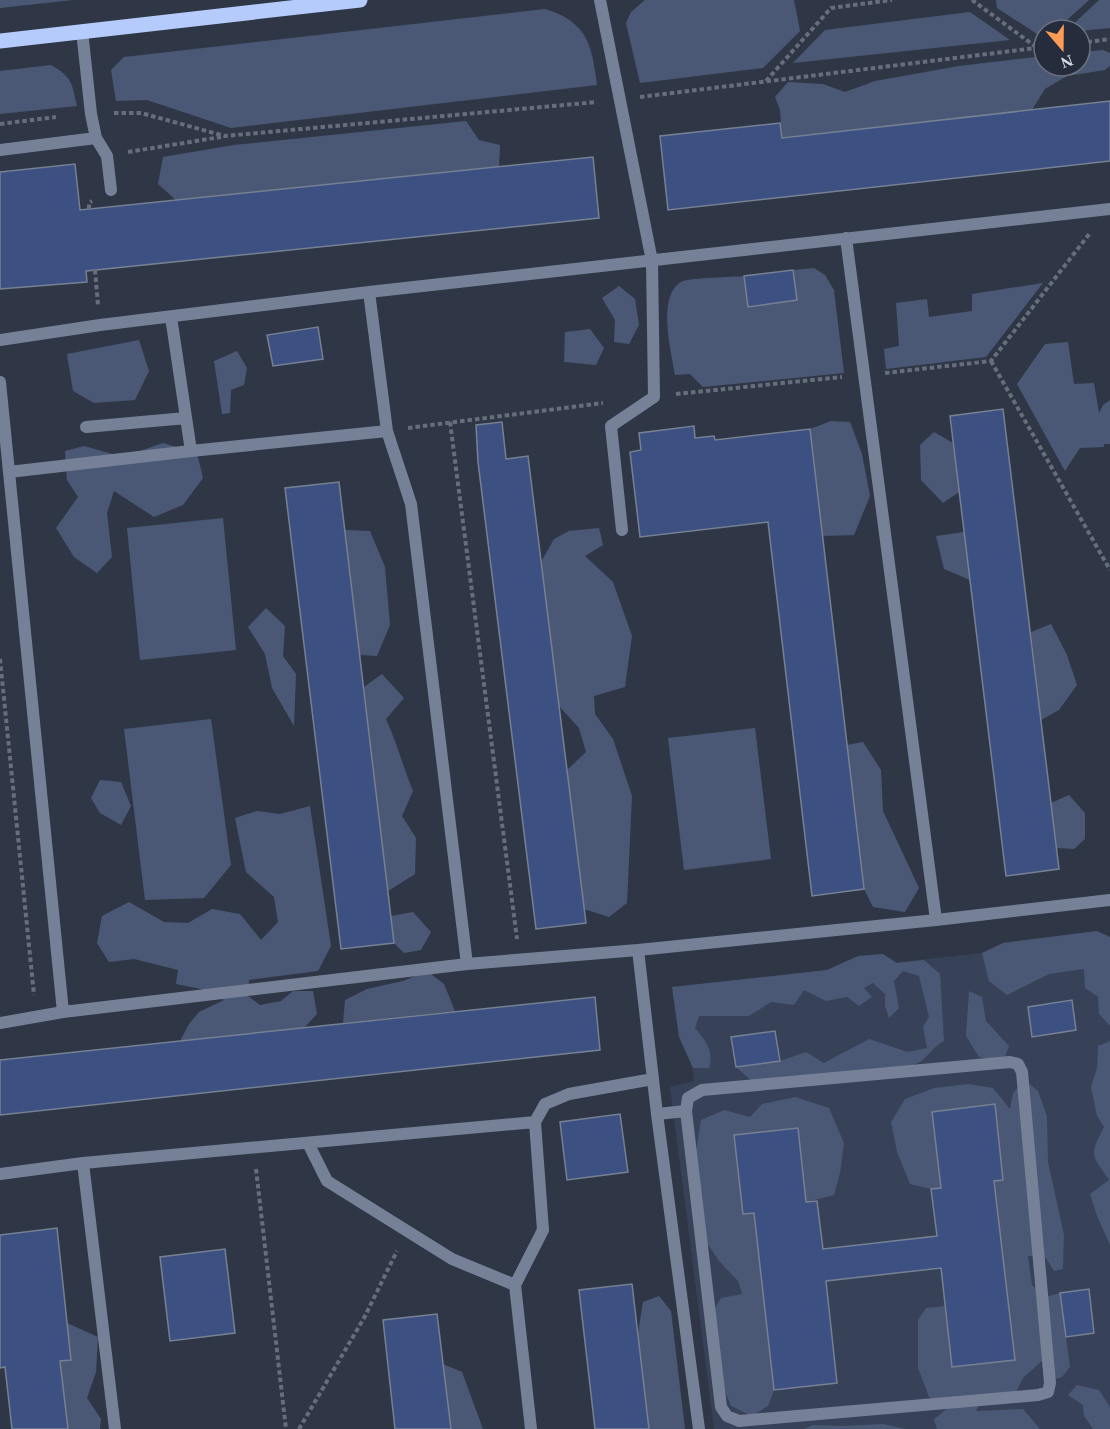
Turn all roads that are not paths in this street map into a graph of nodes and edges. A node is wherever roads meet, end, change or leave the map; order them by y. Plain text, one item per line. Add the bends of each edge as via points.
1 (360, 0) edge
2 (600, 0) edge
3 (82, 31) junction
4 (0, 41) edge
5 (96, 138) junction
6 (0, 150) edge
7 (111, 190) dead end
8 (1110, 209) edge
9 (1110, 215) edge
10 (846, 238) junction
11 (652, 261) junction
12 (369, 292) junction
13 (171, 317) junction
14 (0, 340) edge
15 (0, 382) edge
16 (186, 418) junction
17 (86, 427) dead end
18 (387, 431) junction
19 (191, 451) junction
20 (9, 472) junction
21 (622, 530) dead end
22 (1110, 900) edge
23 (936, 920) junction
24 (638, 950) junction
25 (466, 964) junction
26 (63, 1012) junction
27 (0, 1023) edge
28 (653, 1079) junction
29 (686, 1110) junction
30 (657, 1114) junction
31 (535, 1122) junction
32 (308, 1143) junction
33 (83, 1163) junction
34 (0, 1174) edge
35 (515, 1285) junction
36 (115, 1429) edge
37 (531, 1429) edge
38 (699, 1429) edge

1 - 3 main road
2 - 11 lane
3 - 4 main road
3 - 5 lane
5 - 6 lane
5 - 7 lane via 107,156
8 - 9 lane
8 - 10 lane
10 - 11 lane
10 - 23 lane
11 - 12 lane
11 - 21 lane via 654,397 611,426
12 - 13 lane
12 - 18 lane
13 - 14 lane
13 - 16 lane
15 - 20 lane
16 - 17 lane
16 - 19 lane
18 - 19 lane
18 - 25 lane via 411,504
19 - 20 lane
20 - 26 lane
22 - 23 lane
23 - 24 lane
24 - 25 lane
24 - 28 lane
25 - 26 lane
26 - 27 lane
28 - 30 lane
28 - 31 lane via 569,1094 545,1104
29 - 29 lane via 688,1098 702,1090 1018,1064 1022,1072 1048,1392 739,1421 727,1416 721,1407
29 - 30 lane
30 - 38 lane
31 - 32 lane
31 - 35 lane via 543,1230
32 - 33 lane
32 - 35 lane via 327,1181 452,1259
33 - 34 lane
33 - 36 lane
35 - 37 lane

